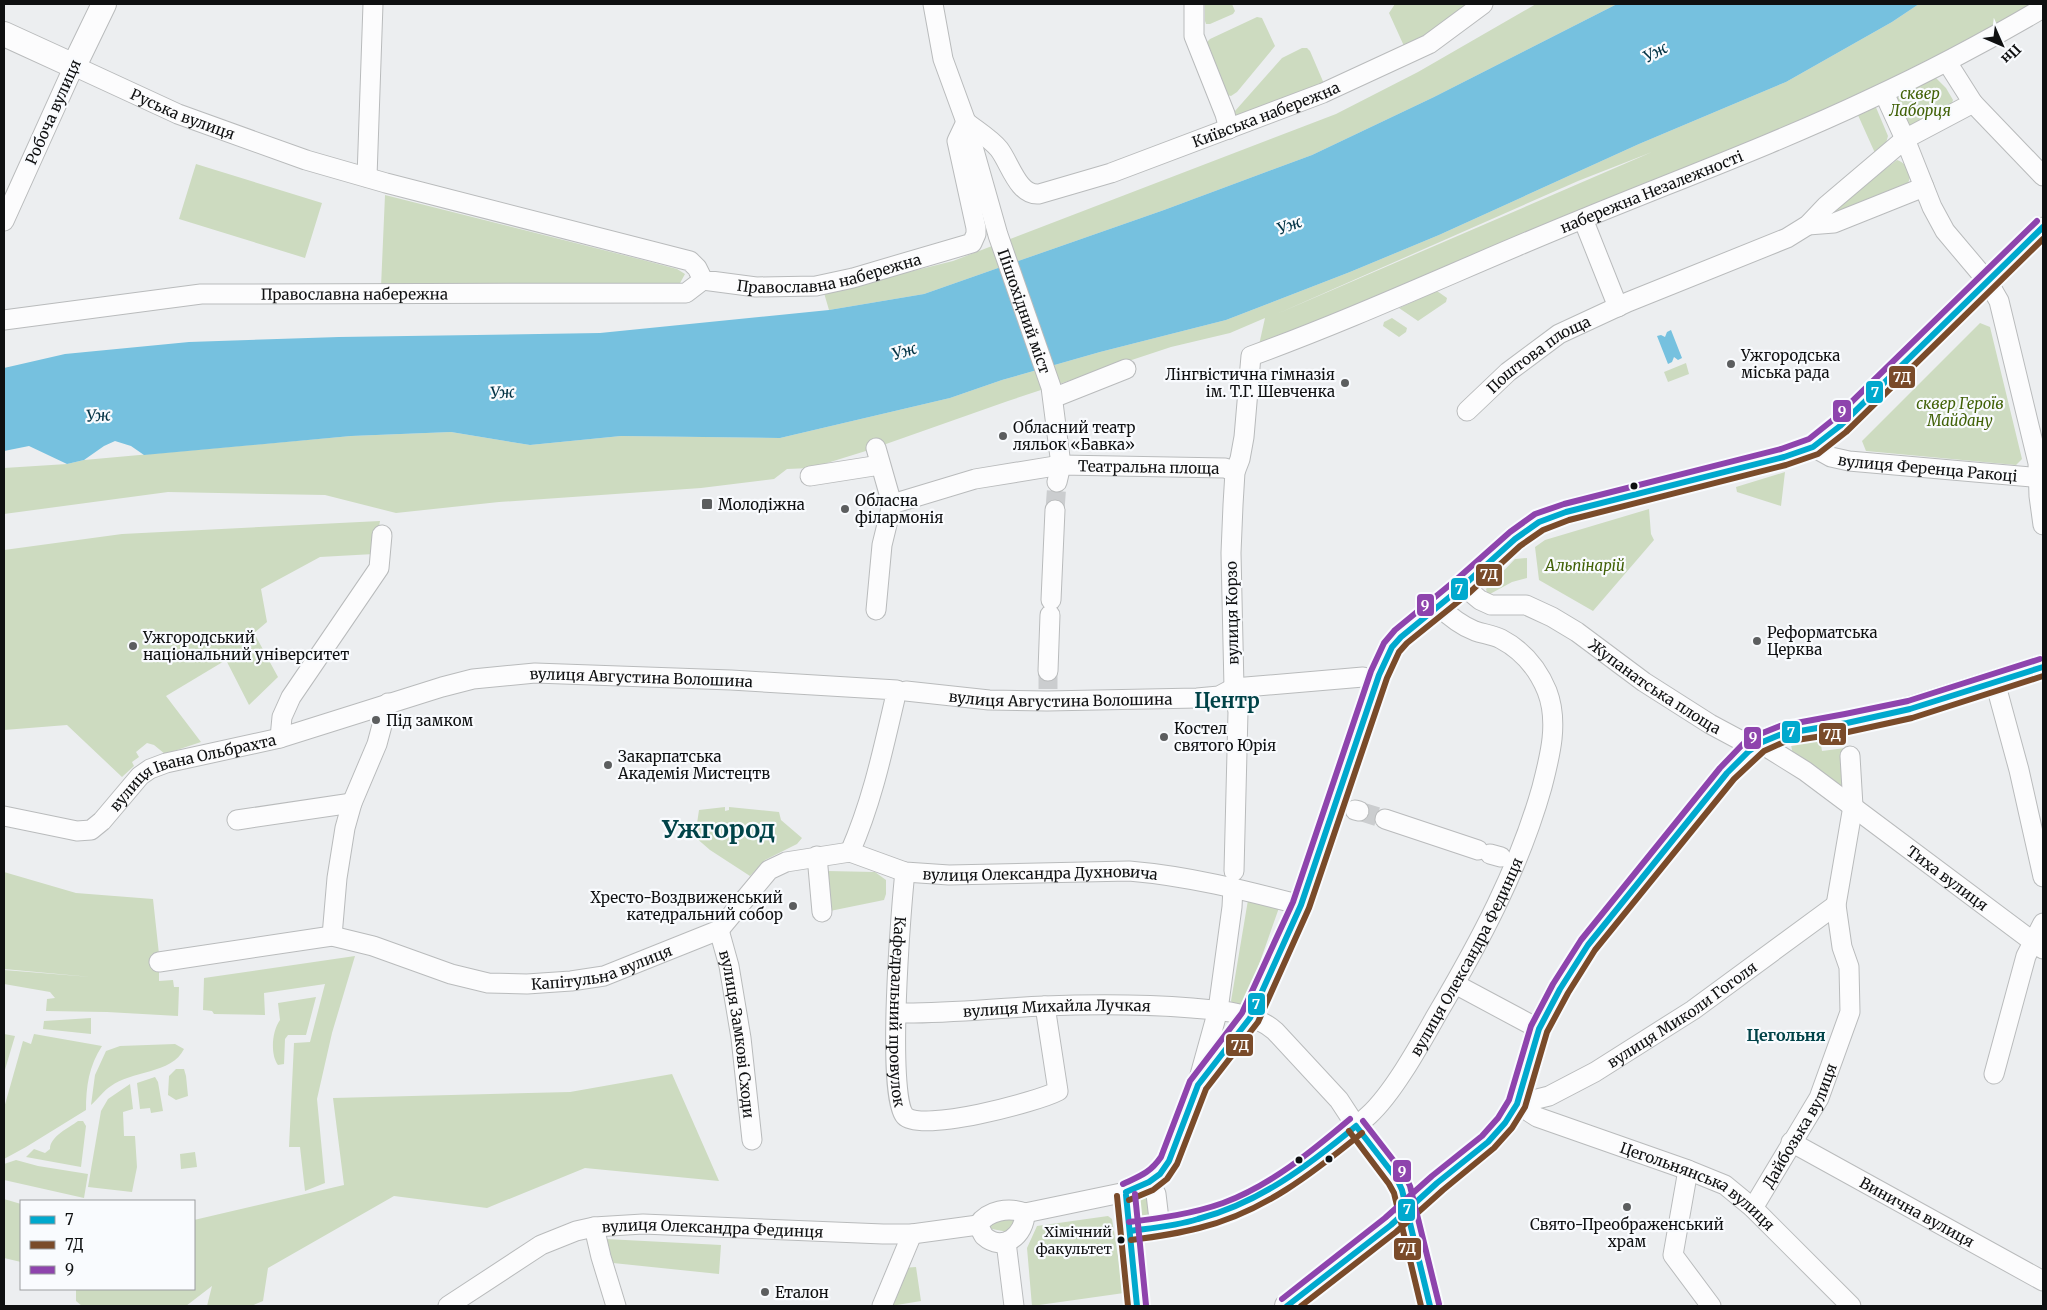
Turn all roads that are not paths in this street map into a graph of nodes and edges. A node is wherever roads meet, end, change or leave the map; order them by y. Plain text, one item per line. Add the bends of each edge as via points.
1 (104, 4) edge
2 (373, 4) edge
3 (933, 4) edge
4 (1194, 4) edge
5 (1483, 4) edge
6 (2043, 8) edge
7 (4, 34) edge
8 (74, 66) junction
9 (1951, 68) junction
10 (1887, 100) junction
11 (1973, 103) junction
12 (966, 122) junction
13 (1229, 129) junction
14 (1905, 139) junction
15 (2043, 176) edge
16 (367, 177) junction
17 (1924, 187) junction
18 (1583, 219) junction
19 (4, 221) edge
20 (1808, 225) junction
21 (2043, 227) edge
22 (703, 280) junction
23 (1988, 282) junction
24 (1618, 307) junction
25 (4, 320) edge
26 (1251, 356) joint
27 (1126, 370) dead end
28 (1052, 392) junction
29 (1467, 410) dead end
30 (1813, 447) junction
31 (1235, 472) junction
32 (1059, 473) junction
33 (810, 476) dead end
34 (2041, 478) edge
35 (892, 504) junction
36 (1055, 510) tunnel mouth
37 (2043, 525) edge
38 (382, 535) dead end
39 (1463, 586) junction
40 (1439, 606) junction
41 (876, 610) dead end
42 (2043, 667) edge
43 (1363, 677) dead end
44 (1995, 682) junction
45 (1048, 687) junction
46 (1234, 688) junction
47 (902, 691) junction
48 (388, 703) junction
49 (280, 738) junction
50 (1760, 744) junction
51 (1850, 756) dead end
52 (352, 803) junction
53 (1852, 806) junction
54 (4, 816) edge
55 (1385, 819) tunnel mouth
56 (237, 820) dead end
57 (850, 852) junction
58 (1490, 854) dead end
59 (817, 856) junction
60 (905, 872) junction
61 (2043, 877) edge
62 (1233, 879) junction
63 (1300, 904) junction
64 (1836, 906) junction
65 (822, 912) dead end
66 (2043, 923) edge
67 (719, 930) junction
68 (332, 936) junction
69 (2038, 945) edge
70 (159, 962) dead end
71 (1455, 984) junction
72 (1044, 1006) junction
73 (1218, 1010) junction
74 (896, 1013) junction
75 (1250, 1018) junction
76 (1539, 1029) junction
77 (1994, 1074) dead end
78 (1198, 1085) junction
79 (1517, 1104) junction
80 (1356, 1126) junction
81 (752, 1140) dead end
82 (1791, 1142) junction
83 (1688, 1170) junction
84 (1149, 1182) junction
85 (1126, 1192) junction
86 (1753, 1208) junction
87 (1408, 1210) junction
88 (1026, 1213) junction
89 (978, 1225) junction
90 (594, 1227) junction
91 (1160, 1228) junction
92 (1130, 1231) junction
93 (912, 1234) junction
94 (1006, 1242) junction
95 (2043, 1281) edge
96 (468, 1301) edge
97 (448, 1306) edge
98 (616, 1306) edge
99 (882, 1306) edge
100 (1014, 1306) edge
101 (1137, 1306) edge
102 (1287, 1306) edge
103 (1430, 1306) edge
104 (1712, 1306) edge
105 (1852, 1306) edge

1 - 8 main road, Робоча вулиця
2 - 16 street
3 - 12 street, Пішохідний міст via 943,59
4 - 13 street via 1194,36
5 - 13 street, Київська набережна via 1412,53 1323,93
6 - 9 street, набережна Незалежності
7 - 8 main road, Руська вулиця
8 - 16 street, Руська вулиця via 178,114 306,160
8 - 19 street, Робоча вулиця
9 - 10 street, набережна Незалежності
9 - 11 street
10 - 14 street
10 - 18 street, набережна Незалежності
11 - 14 street
11 - 15 street
12 - 13 street, Київська набережна via 999,149 1024,189 1035,194 1111,173
12 - 22 street, Православна набережна via 957,141 976,234 972,243 816,286 756,287
12 - 28 street, Пішохідний міст via 998,235
14 - 17 street
14 - 20 street
16 - 22 street via 690,261
17 - 20 street via 1834,223
17 - 23 street via 1945,231
18 - 24 street
18 - 26 street, набережна Незалежності
20 - 24 street, Поштова площа via 1787,238
21 - 23 street
22 - 25 street, Православна набережна via 686,293 201,294
23 - 30 street via 1840,426
23 - 34 street via 1999,301
24 - 29 street, Поштова площа via 1559,334 1508,372
26 - 31 street, вулиця Корзо via 1244,437
27 - 28 street
28 - 32 street, Театральна площа
30 - 34 street, вулиця Ференца Ракоці via 1831,457 1849,461
30 - 39 street via 1566,512 1539,522
31 - 32 street, Театральна площа via 1224,468
31 - 46 street, вулиця Корзо via 1231,553
32 - 35 street, Театральна площа via 975,479
33 - 35 street via 878,457
34 - 37 street via 2039,496
35 - 41 street via 882,545
36 - 45 street
38 - 49 street via 379,568 291,697 282,717
39 - 40 street
39 - 50 street, Жупанатська площа via 1480,600 1491,604 1526,604 1552,617 1710,724 1738,739
40 - 63 street via 1401,637 1379,674
40 - 71 street, вулиця Олександра Фединця via 1474,630 1513,646 1536,670 1552,705 1552,746 1535,812 1507,884
42 - 44 main road
43 - 46 street, вулиця Августина Волошина
44 - 50 main road via 1910,709 1782,734
44 - 61 street
45 - 46 street, вулиця Августина Волошина via 1197,698 1219,696
45 - 47 street, вулиця Августина Волошина via 988,700
46 - 62 street, вулиця Корзо via 1238,712
47 - 48 street, вулиця Августина Волошина via 731,680 535,673 474,679
47 - 57 street via 861,827
48 - 49 street, вулиця Івана Ольбрахта
48 - 52 street via 377,744
49 - 54 street, вулиця Івана Ольбрахта via 150,769 90,830 76,831
50 - 53 street, Жупанатська площа via 1805,771
50 - 76 main road via 1748,751 1727,773 1606,920 1560,989
51 - 53 street
52 - 56 street
52 - 68 street via 340,852
53 - 64 street, Дайбозька вулиця
53 - 69 street, Тиха вулиця
55 - 58 street
57 - 59 street, Капітульна вулиця
57 - 60 street, вулиця Олександра Духновича
59 - 65 street
59 - 67 street, Капітульна вулиця via 786,862 769,870
60 - 62 street, вулиця Олександра Духновича via 948,875 1129,871
60 - 74 street, Кафедральний провулок
62 - 63 street, вулиця Олександра Духновича
62 - 73 street, вулиця Корзо
63 - 75 street
64 - 79 street, вулиця Миколи Гоголя via 1693,1010 1595,1072 1549,1096
64 - 82 street, Дайбозька вулиця via 1842,947 1849,966 1850,1012 1819,1098
66 - 69 street
67 - 68 street, Капітульна вулиця via 604,976 527,984 488,983 451,974 373,946
67 - 81 street, вулиця Замкові Сходи via 729,966 741,1038
68 - 70 street, Капітульна вулиця
69 - 77 street via 2026,956
71 - 76 street
71 - 80 street, вулиця Олександра Фединця via 1385,1096
72 - 73 street, вулиця Михайла Лучкая via 1163,1005
72 - 74 street, вулиця Михайла Лучкая
72 - 74 street, Кафедральний провулок via 1058,1091 983,1114 939,1120 909,1120 900,1109
73 - 75 street, вулиця Михайла Лучкая
73 - 78 street, вулиця Корзо
75 - 78 street
75 - 80 street, вулиця Михайла Лучкая via 1275,1030 1334,1094
76 - 79 main road
78 - 84 street via 1169,1161
79 - 83 street, Цегольнянська вулиця via 1537,1117
79 - 87 main road via 1488,1142
80 - 87 street, вулиця Михайла Лучкая via 1397,1179
80 - 91 street, вулиця Олександра Фединця via 1324,1154 1258,1198 1214,1215
82 - 86 street, Дайбозька вулиця
82 - 95 street, Винична вулиця
83 - 86 street, Цегольнянська вулиця via 1725,1185
83 - 104 street via 1673,1255
84 - 85 street
84 - 91 street via 1156,1194
85 - 88 street
85 - 92 street
86 - 105 street, Цегольнянська вулиця
87 - 102 main road
87 - 103 street, вулиця Михайла Лучкая
88 - 89 street via 1016,1210 990,1213
88 - 94 street via 1018,1236
89 - 93 street, вулиця Олександра Фединця
89 - 94 street via 985,1236
90 - 93 street, вулиця Олександра Фединця via 643,1224
90 - 96 street, вулиця Олександра Фединця via 541,1246
90 - 98 street
91 - 92 street, вулиця Олександра Фединця
92 - 101 street
93 - 99 street
94 - 100 street
96 - 97 street, вулиця Олександра Фединця

